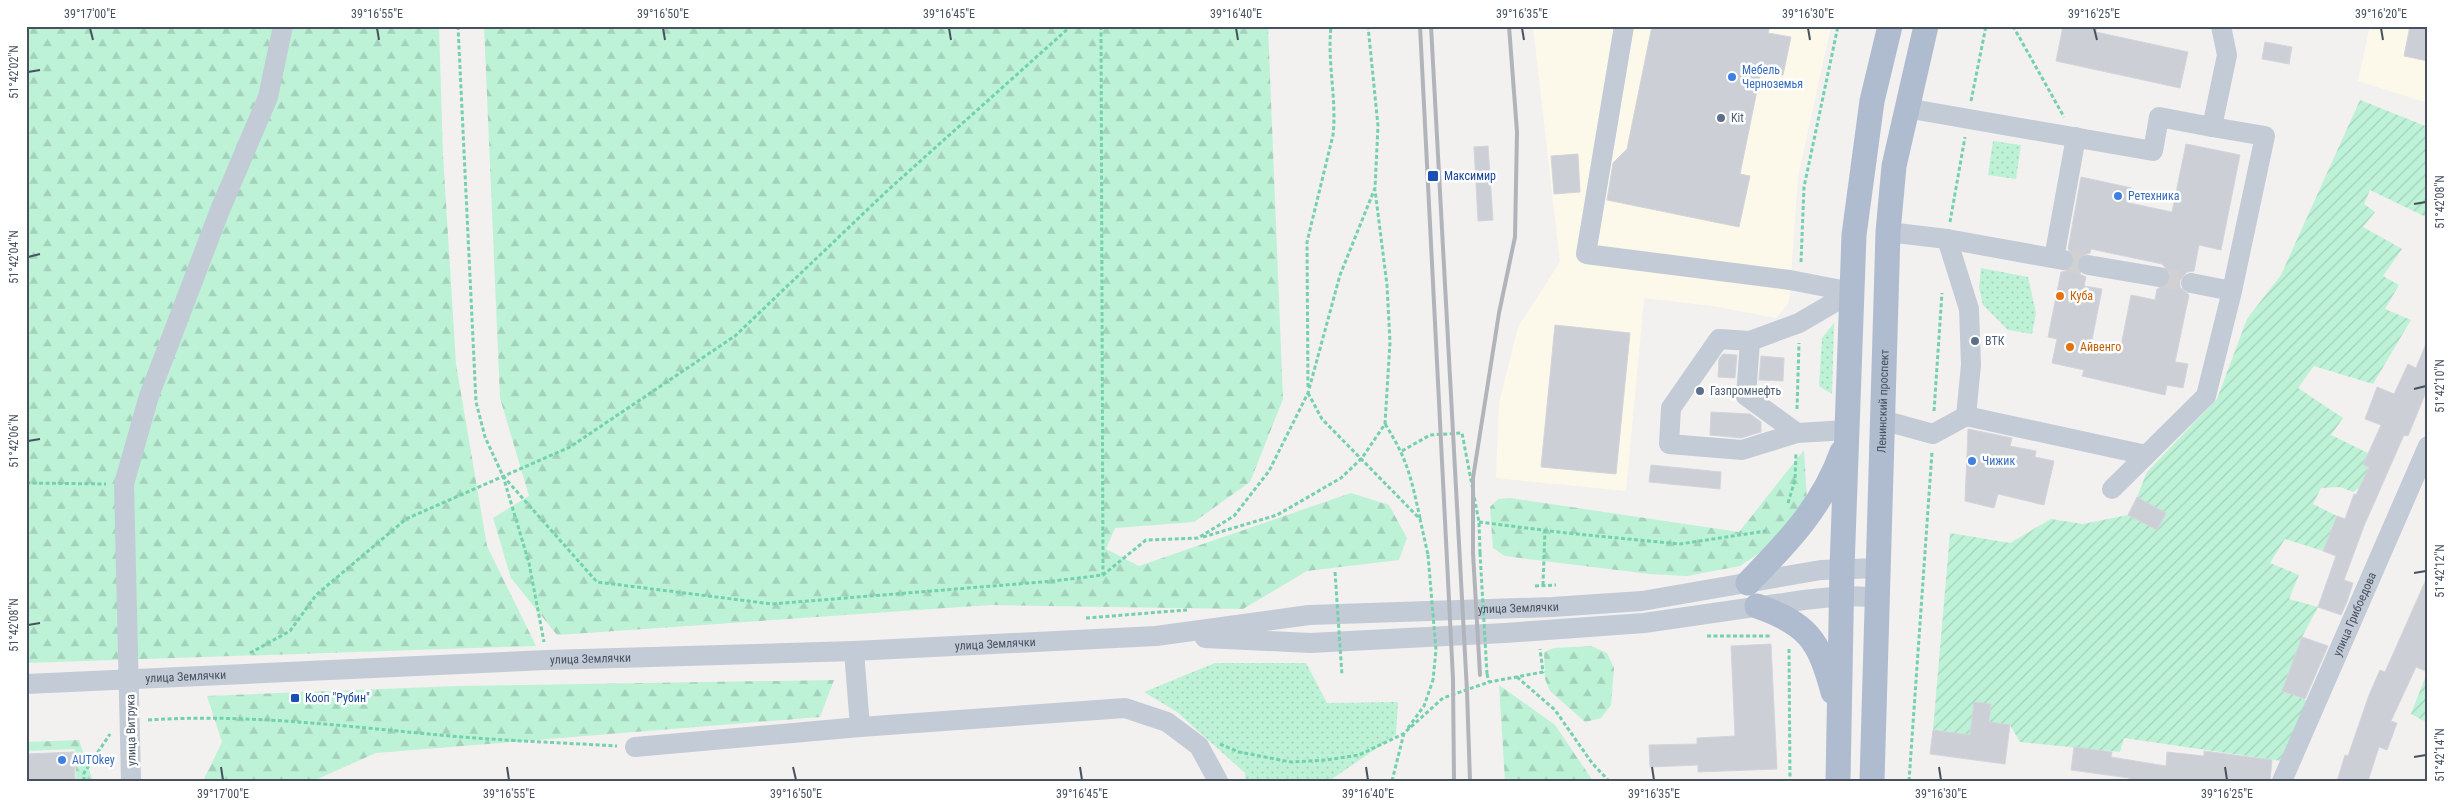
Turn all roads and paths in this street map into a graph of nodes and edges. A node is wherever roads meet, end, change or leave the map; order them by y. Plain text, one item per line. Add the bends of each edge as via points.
1 (283, 26) edge
2 (458, 26) edge
3 (1071, 26) edge
4 (1101, 26) edge
5 (1331, 26) edge
6 (1368, 26) edge
7 (1624, 26) edge
8 (1890, 26) edge
9 (1926, 26) edge
10 (1986, 26) edge
11 (2012, 26) edge
12 (2221, 26) edge
13 (1906, 108) junction
14 (1968, 117) junction
15 (2212, 127) junction
16 (2076, 137) junction
17 (1375, 188) junction
18 (1888, 232) junction
19 (1947, 239) junction
20 (2088, 265) tunnel mouth
21 (2159, 277) tunnel mouth
22 (2191, 283) tunnel mouth
23 (1942, 284) dead end
24 (2232, 291) junction
25 (1852, 292) junction
26 (1750, 341) junction
27 (1308, 393) junction
28 (1966, 416) junction
29 (1882, 420) junction
30 (1385, 424) junction
31 (1847, 430) junction
32 (1797, 433) junction
33 (1933, 434) junction
34 (2428, 446) edge
35 (1402, 451) junction
36 (2146, 455) junction
37 (1362, 458) junction
38 (503, 476) junction
39 (26, 483) edge
40 (124, 484) junction
41 (2112, 489) dead end
42 (1420, 519) junction
43 (1478, 522) junction
44 (1544, 530) junction
45 (1767, 536) dead end
46 (1198, 538) junction
47 (1842, 568) junction
48 (1879, 568) junction
49 (1335, 572) dead end
50 (1103, 575) junction
51 (1748, 583) junction
52 (1543, 585) junction
53 (1563, 585) dead end
54 (1534, 586) dead end
55 (1476, 589) dead end
56 (1486, 589) dead end
57 (1438, 591) dead end
58 (1428, 592) dead end
59 (1842, 596) junction
60 (1877, 597) junction
61 (1340, 598) dead end
62 (1330, 599) dead end
63 (1757, 606) junction
64 (1191, 610) dead end
65 (1082, 618) dead end
66 (1156, 636) junction
67 (1702, 636) dead end
68 (1772, 636) dead end
69 (534, 643) dead end
70 (1540, 645) dead end
71 (1788, 646) dead end
72 (548, 648) junction
73 (854, 652) junction
74 (244, 656) dead end
75 (1342, 675) dead end
76 (1516, 676) junction
77 (130, 679) junction
78 (1489, 682) junction
79 (26, 684) edge
80 (1839, 715) junction
81 (131, 722) junction
82 (860, 727) junction
83 (1403, 734) junction
84 (1212, 741) dead end
85 (635, 747) joint
86 (84, 781) edge
87 (131, 781) edge
88 (1218, 781) edge
89 (1392, 781) edge
90 (1609, 781) edge
91 (1790, 781) edge
92 (1838, 781) edge
93 (1872, 781) edge
94 (1909, 781) edge
95 (2282, 781) edge

1 - 40 street, улица Витрука via 268,97 220,210 149,396
2 - 38 path via 476,402 485,437
3 - 38 path via 888,190 735,336 570,446
4 - 50 path
5 - 27 path via 1329,59 1335,118 1307,242
6 - 17 path via 1378,126
7 - 25 street via 1586,254 1790,280
8 - 25 main road via 1872,101 1854,235
9 - 13 main road, Ленинский проспект
10 - 14 path
11 - 16 path
12 - 15 street via 2227,55
13 - 14 street
13 - 18 main road, Ленинский проспект via 1894,166
14 - 16 street
14 - 19 path
15 - 16 street via 2159,117 2153,151
15 - 24 street via 2265,136
16 - 19 street via 2059,260
17 - 27 path via 1340,275
17 - 30 path via 1390,342
18 - 19 street
18 - 29 main road, Ленинский проспект
19 - 28 street via 1969,308 1971,365
20 - 21 street
22 - 24 street
23 - 33 path
24 - 36 street via 2206,396
25 - 26 street via 1800,323
25 - 31 main road
26 - 32 street via 1746,396
26 - 32 street via 1719,339 1671,408 1669,444 1742,450
27 - 37 path via 1322,419
27 - 46 path via 1269,471 1234,516
28 - 33 street
28 - 36 street
29 - 33 street
29 - 48 main road, Ленинский проспект
30 - 35 path
30 - 37 path
31 - 32 street
31 - 47 main road
31 - 51 main road via 1837,465 1808,519
33 - 94 path
34 - 95 street, улица Грибоедова
35 - 42 path via 1410,469
35 - 43 path via 1430,436 1462,433
36 - 41 street
37 - 42 path
37 - 46 path via 1341,478 1277,515
38 - 50 path via 597,582 772,604
38 - 72 path
38 - 74 path via 406,519 316,595 290,631
39 - 40 path
40 - 77 street, улица Витрука
42 - 83 path, bridge via 1428,555 1436,650 1433,680 1424,706
43 - 44 path
43 - 78 path, bridge
44 - 45 path via 1680,544 1772,530
44 - 52 path
46 - 50 path via 1146,540
47 - 48 street, улица Землячки
47 - 51 street, улица Землячки
47 - 59 main road
48 - 60 main road, Ленинский проспект
49 - 75 path, bridge
51 - 66 street, улица Землячки via 1615,603 1309,615
52 - 53 path
52 - 54 path
55 - 56 path
57 - 58 path
59 - 60 street, улица Землячки
59 - 63 street, улица Землячки
59 - 80 main road
60 - 93 main road, Ленинский проспект
61 - 62 path
63 - 66 street, улица Землячки via 1618,625 1310,643
63 - 80 main road via 1797,623 1807,634 1823,662
64 - 65 path
66 - 73 street, улица Землячки
67 - 68 path
69 - 72 path
70 - 76 path via 1542,672
71 - 91 path
72 - 73 street, улица Землячки
72 - 77 street, улица Землячки
73 - 82 street
76 - 78 path
76 - 90 path via 1555,710 1592,763
77 - 79 street, улица Землячки
77 - 81 street, улица Витрука
78 - 83 path via 1443,698
80 - 92 main road
81 - 85 path via 201,716 328,722 462,737
81 - 86 path via 110,734 84,773
81 - 87 street, улица Витрука
82 - 85 street
82 - 88 street via 1125,708 1167,722 1199,746
83 - 84 path via 1359,755 1291,762 1240,752
83 - 89 path

